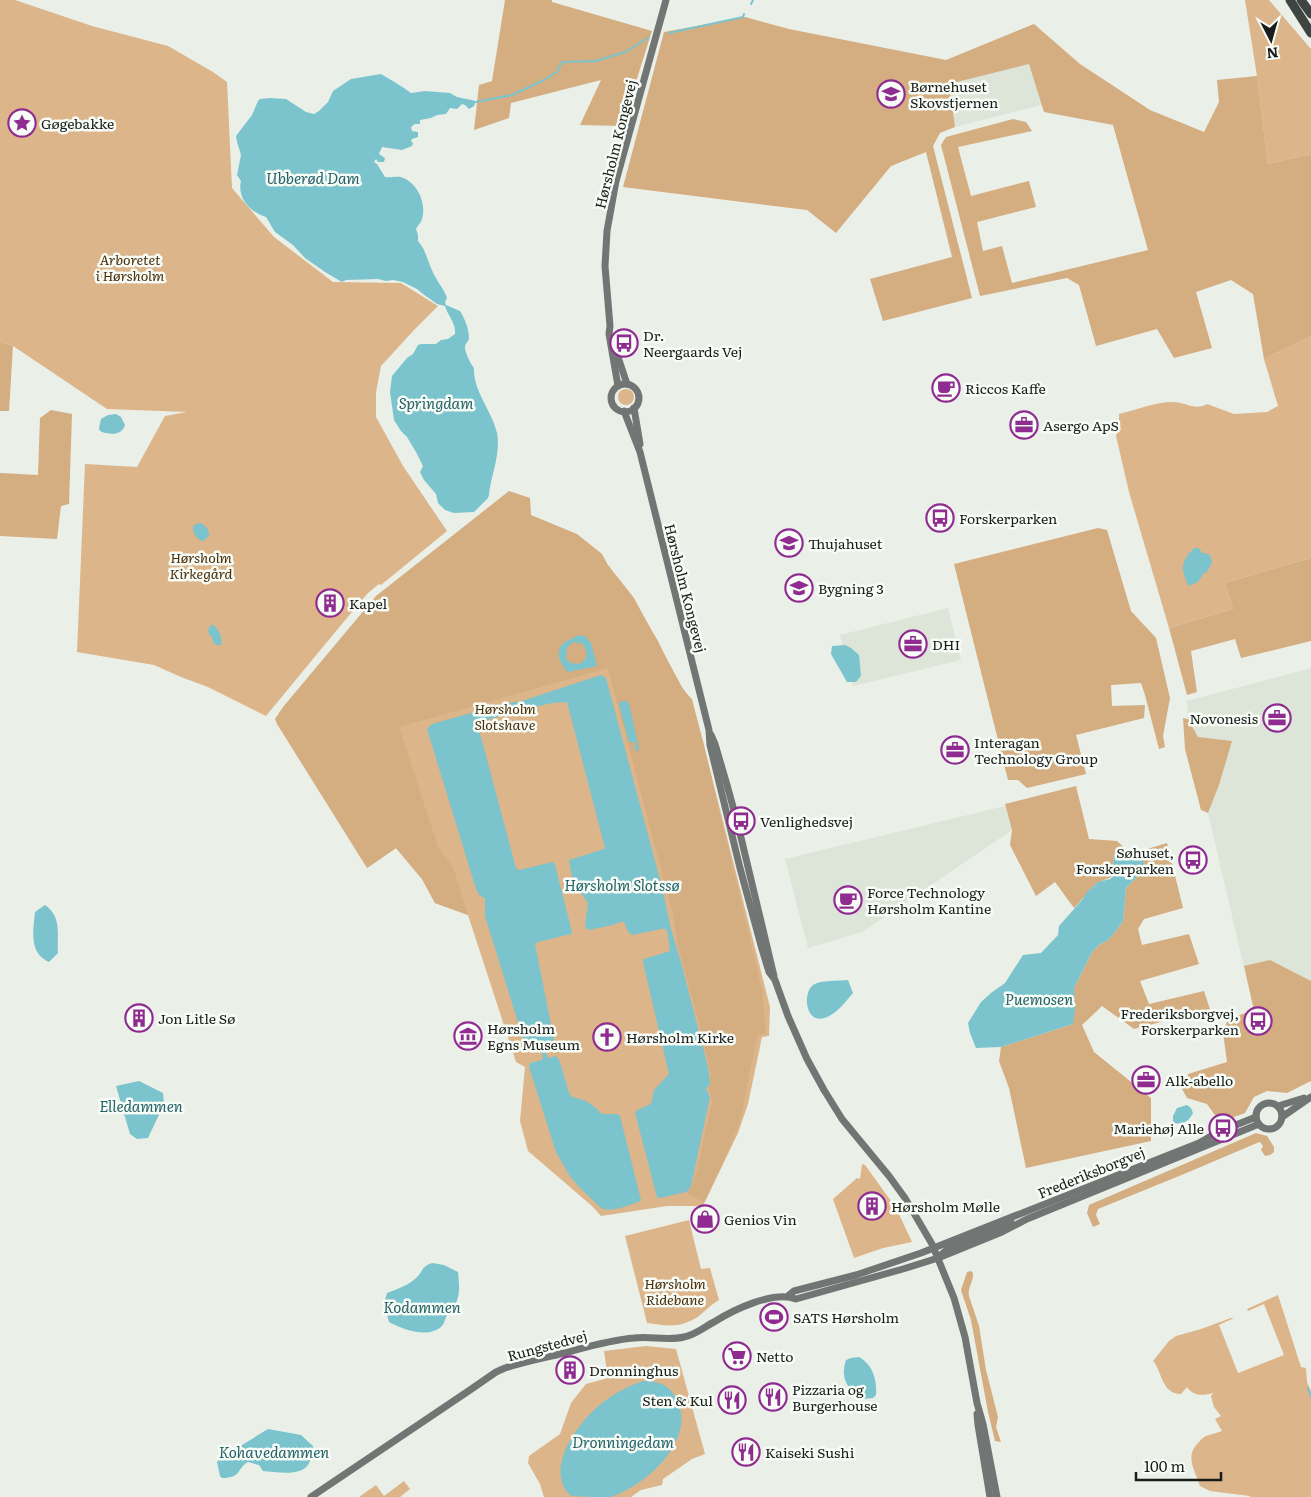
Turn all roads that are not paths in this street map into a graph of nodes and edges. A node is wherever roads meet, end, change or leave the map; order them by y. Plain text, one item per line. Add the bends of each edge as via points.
1 (666, 0) edge
2 (1290, 0) edge
3 (1301, 0) edge
4 (1311, 14) edge
5 (1311, 33) edge
6 (610, 326) junction
7 (626, 384) junction
8 (618, 386) junction
9 (634, 408) junction
10 (624, 411) junction
11 (640, 452) junction
12 (709, 730) junction
13 (721, 788) junction
14 (747, 862) junction
15 (775, 980) junction
16 (1311, 1096) edge
17 (1278, 1106) junction
18 (1282, 1117) junction
19 (1257, 1120) junction
20 (1023, 1212) junction
21 (934, 1248) junction
22 (938, 1258) junction
23 (834, 1288) junction
24 (788, 1296) junction
25 (977, 1403) junction
26 (311, 1497) edge
27 (990, 1497) edge
28 (997, 1497) edge

1 - 6 main road, Hørsholm Kongevej via 616,181 607,230 605,266
2 - 5 highway
3 - 4 highway
6 - 7 main road, Hørsholm Kongevej
6 - 8 main road, Hørsholm Kongevej
7 - 8 main road
7 - 9 main road via 636,388 639,394
8 - 10 main road via 612,393 612,401
9 - 10 main road
9 - 11 main road, Hørsholm Kongevej
10 - 11 main road, Hørsholm Kongevej
11 - 12 main road, Hørsholm Kongevej
12 - 13 main road, Hørsholm Kongevej
12 - 14 main road, Hørsholm Kongevej via 728,785
13 - 14 main road via 742,859
13 - 15 main road, Hørsholm Kongevej via 755,926
14 - 15 main road, Hørsholm Kongevej
15 - 21 main road, Hørsholm Kongevej via 788,1016 824,1090 842,1119 905,1198
16 - 17 main road
16 - 18 main road
17 - 18 main road
17 - 19 main road via 1265,1104 1258,1109
18 - 19 main road via 1274,1128 1267,1129
19 - 20 main road, Frederiksborgvej via 1218,1132 1199,1143
19 - 22 main road, Frederiksborgvej
20 - 21 main road, Frederiksborgvej
20 - 22 main road via 1018,1218 948,1249
21 - 22 main road, Hørsholm Kongevej
21 - 23 main road via 924,1258
21 - 24 main road, Rungstedvej via 856,1275 794,1291
22 - 23 main road, Rungstedvej
22 - 25 main road, Hørsholm Kongevej via 965,1337
23 - 24 main road, Rungstedvej via 796,1299
24 - 26 main road, Rungstedvej via 736,1310 684,1338 636,1337 606,1342 496,1372
25 - 27 main road
25 - 28 main road

